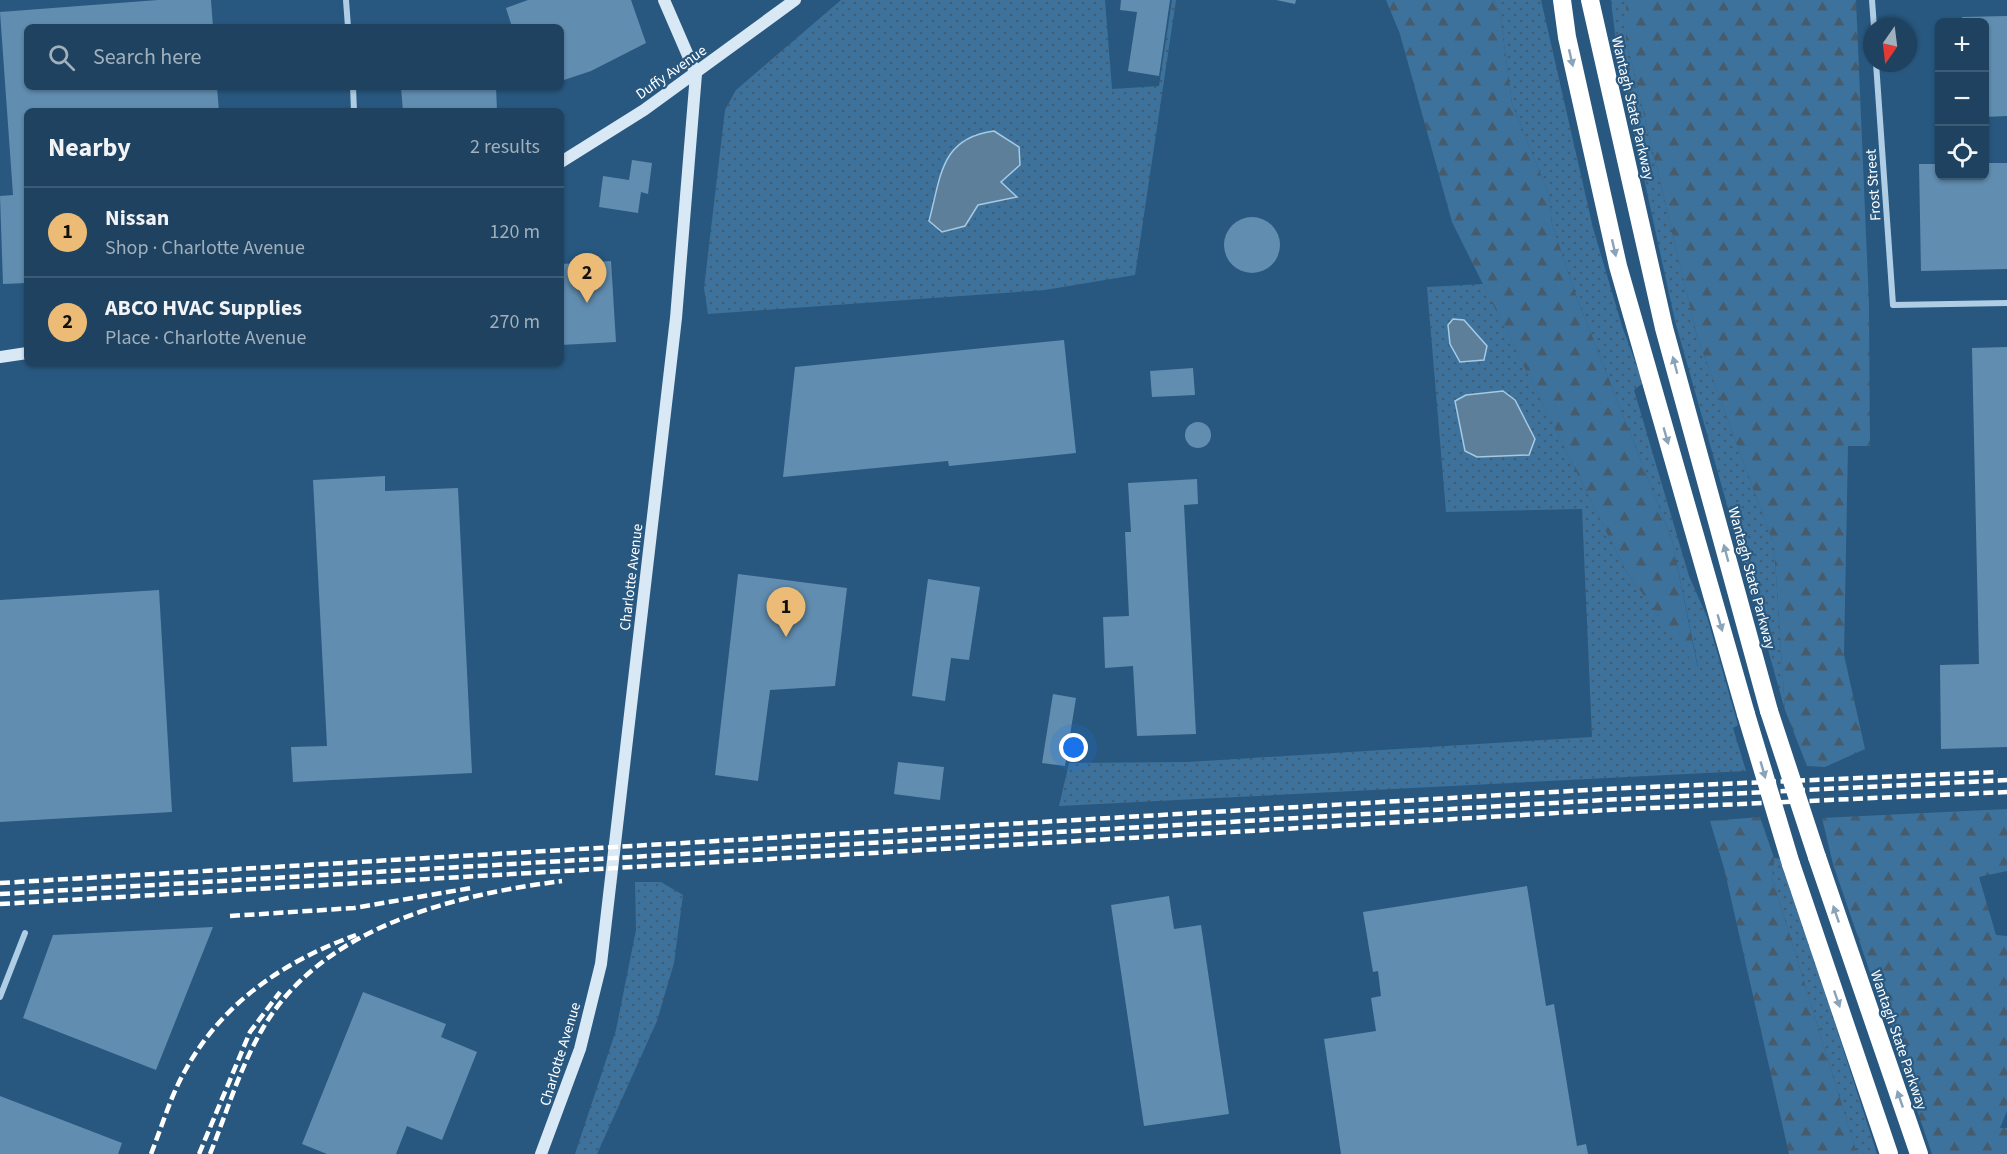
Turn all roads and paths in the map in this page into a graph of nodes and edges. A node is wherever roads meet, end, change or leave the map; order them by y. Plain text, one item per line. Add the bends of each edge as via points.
1 (346, 0) edge
2 (664, 0) edge
3 (795, 0) edge
4 (1562, 0) edge
5 (1590, 0) edge
6 (1595, 0) edge
7 (1872, 0) edge
8 (1873, 18) edge
9 (1594, 21) junction
10 (348, 24) edge
11 (1877, 72) edge
12 (696, 74) junction
13 (352, 90) edge
14 (354, 108) edge
15 (564, 160) edge
16 (2007, 303) edge
17 (24, 353) edge
18 (0, 357) edge
19 (25, 933) dead end
20 (0, 997) edge
21 (541, 1154) edge
22 (1889, 1154) edge
23 (1919, 1154) edge

1 - 10 street
2 - 12 street, Charlotte Avenue
3 - 12 street, Duffy Avenue
4 -> 22 highway, bridge via 1618,266 1791,864
5 - 9 highway, Wantagh State Parkway
6 - 9 highway
7 - 8 street
23 -> 9 highway, Wantagh State Parkway, bridge via 1770,711 1664,328
11 - 16 street, Frost Street via 1893,304
12 - 15 street, Duffy Avenue
12 - 21 street, Charlotte Avenue via 673,342 601,964 580,1049
13 - 14 street
17 - 18 street
19 - 20 street

